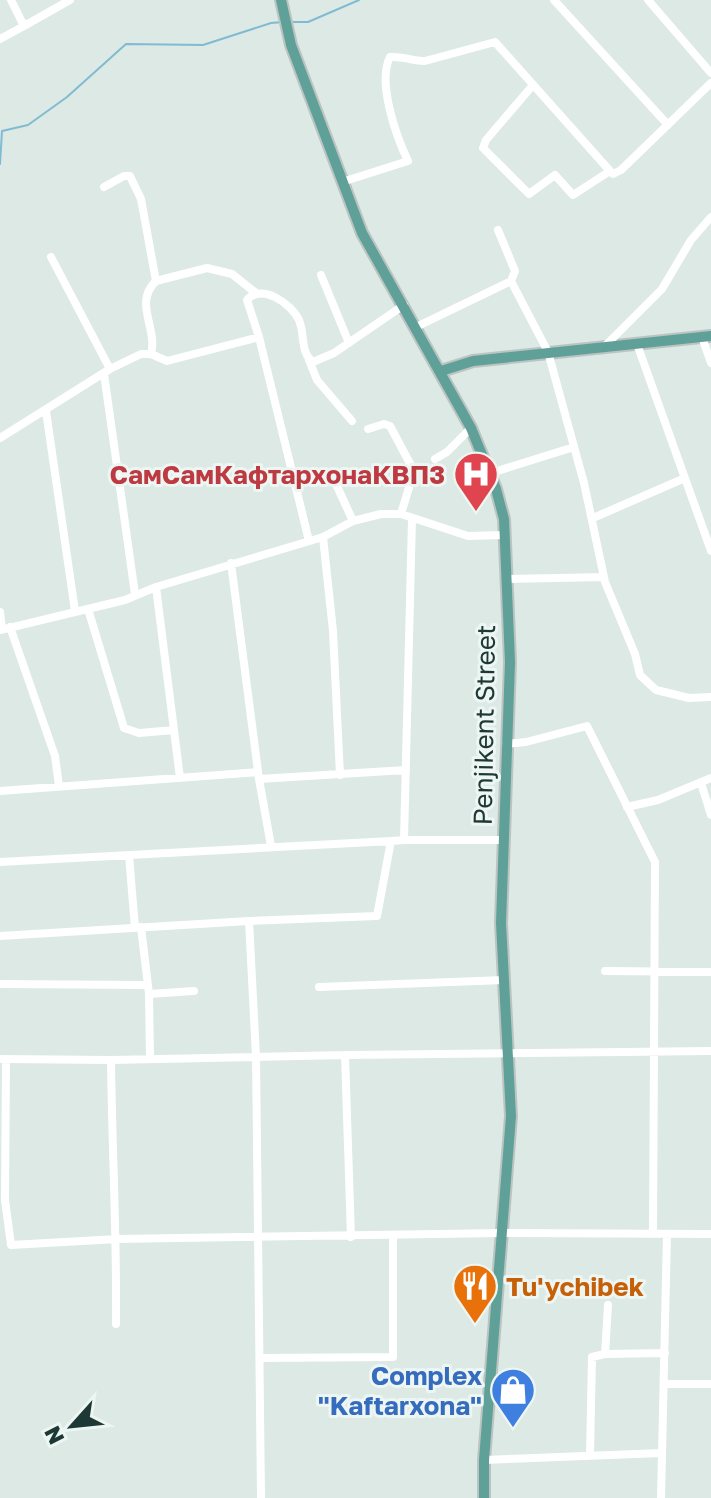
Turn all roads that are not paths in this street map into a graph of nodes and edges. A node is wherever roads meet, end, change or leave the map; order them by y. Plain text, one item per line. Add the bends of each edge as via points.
1 (11, 0) edge
2 (70, 0) edge
3 (281, 0) edge
4 (554, 0) edge
5 (648, 0) edge
6 (24, 26) junction
7 (0, 39) edge
8 (711, 73) edge
9 (711, 83) edge
10 (533, 85) junction
11 (668, 125) junction
12 (610, 171) junction
13 (342, 182) junction
14 (104, 187) dead end
15 (711, 217) edge
16 (498, 230) dead end
17 (51, 257) dead end
18 (321, 275) dead end
19 (156, 281) junction
20 (511, 281) junction
21 (256, 293) junction
22 (404, 305) junction
23 (416, 327) junction
24 (259, 337) junction
25 (706, 337) edge
26 (349, 343) junction
27 (637, 344) junction
28 (604, 347) junction
29 (548, 352) junction
30 (151, 354) junction
31 (309, 360) junction
32 (711, 363) edge
33 (107, 371) junction
34 (441, 371) junction
35 (46, 411) junction
36 (352, 421) dead end
37 (471, 428) junction
38 (368, 429) dead end
39 (0, 438) edge
40 (574, 447) junction
41 (435, 459) dead end
42 (491, 473) junction
43 (685, 478) junction
44 (335, 482) dead end
45 (401, 514) junction
46 (593, 518) junction
47 (412, 519) junction
48 (353, 521) junction
49 (505, 535) junction
50 (323, 537) junction
51 (309, 541) junction
52 (711, 551) edge
53 (231, 563) junction
54 (604, 577) junction
55 (506, 579) junction
56 (156, 587) junction
57 (135, 594) junction
58 (88, 609) junction
59 (75, 611) junction
60 (0, 612) edge
61 (4, 629) edge
62 (711, 697) edge
63 (174, 730) junction
64 (506, 744) junction
65 (406, 770) junction
66 (340, 775) junction
67 (180, 778) junction
68 (711, 778) edge
69 (259, 779) junction
70 (701, 783) junction
71 (59, 786) junction
72 (0, 791) edge
73 (627, 807) junction
74 (711, 815) edge
75 (404, 840) junction
76 (503, 840) junction
77 (391, 841) junction
78 (271, 846) junction
79 (129, 855) junction
80 (0, 862) edge
81 (249, 921) junction
82 (138, 927) junction
83 (0, 936) edge
84 (605, 971) dead end
85 (656, 972) junction
86 (711, 972) edge
87 (504, 980) junction
88 (0, 984) edge
89 (319, 987) dead end
90 (148, 990) junction
91 (194, 991) dead end
92 (656, 1051) junction
93 (711, 1051) edge
94 (510, 1053) junction
95 (345, 1055) junction
96 (256, 1056) junction
97 (3, 1059) edge
98 (150, 1059) junction
99 (111, 1060) junction
100 (2, 1177) edge
101 (502, 1233) junction
102 (653, 1234) junction
103 (667, 1234) junction
104 (711, 1234) edge
105 (351, 1237) junction
106 (393, 1237) junction
107 (258, 1238) junction
108 (117, 1239) junction
109 (0, 1243) edge
110 (11, 1245) junction
111 (608, 1305) dead end
112 (116, 1324) dead end
113 (665, 1353) junction
114 (605, 1354) junction
115 (260, 1358) junction
116 (664, 1384) junction
117 (711, 1384) edge
118 (661, 1453) junction
119 (590, 1455) junction
120 (484, 1460) junction
121 (261, 1498) edge
122 (484, 1498) edge
123 (661, 1498) edge

1 - 6 street
2 - 6 street
3 - 13 main road, Penjikent Street via 291,45
4 - 11 street
5 - 8 street
6 - 7 street
9 - 11 street
10 - 12 street
10 - 12 street via 483,148 529,194 555,175 573,195
10 - 13 street via 495,42 425,61 390,57 385,68 391,114 408,161
11 - 12 street via 618,172
13 - 22 main road, Penjikent Street via 362,233
14 - 19 street via 127,175 134,184
15 - 28 street via 662,289
16 - 20 street via 515,271
17 - 33 street
18 - 26 street
19 - 21 street via 207,268 232,274
19 - 30 street via 144,301 154,341
20 - 23 street
20 - 29 street
21 - 24 street via 247,300
21 - 31 street via 266,293 292,309
22 - 23 main road, Penjikent Street
22 - 26 street
23 - 34 main road, Penjikent Street
24 - 30 street via 167,361
24 - 51 street
25 - 27 main road
25 - 32 street
26 - 31 street via 315,362
27 - 28 main road
27 - 43 street
28 - 29 main road
29 - 34 main road via 473,361
29 - 40 street
30 - 33 street
31 - 36 street via 317,380
33 - 35 street
33 - 57 street
34 - 37 main road, Penjikent Street
35 - 39 street
35 - 59 street
37 - 41 street
37 - 42 main road, Penjikent Street
38 - 45 street via 390,426 414,471
40 - 42 street
40 - 46 street
42 - 49 main road, Penjikent Street
43 - 46 street
43 - 52 street
44 - 48 street
45 - 47 street
45 - 48 street
46 - 54 street
47 - 49 street via 468,536
47 - 65 street
48 - 50 street
49 - 55 main road, Penjikent Street
50 - 51 street
50 - 66 street
51 - 53 street
53 - 56 street
53 - 69 street
54 - 55 street
54 - 62 street via 648,684 689,698
55 - 64 main road, Penjikent Street
56 - 57 street
56 - 63 street
57 - 58 street
58 - 59 street
58 - 63 street via 124,728 139,733
59 - 61 street
60 - 61 street
61 - 71 street via 55,756
63 - 67 street
64 - 73 street via 587,726
64 - 76 main road, Penjikent Street
65 - 66 street
65 - 75 street
66 - 69 street
67 - 69 street via 258,772
67 - 71 street
68 - 70 street
69 - 78 street
70 - 73 street
70 - 74 street
71 - 72 street
73 - 85 street via 655,862
75 - 76 street
75 - 77 street
76 - 87 main road, Penjikent Street
77 - 78 street
77 - 81 street via 377,916
78 - 79 street
79 - 80 street
79 - 82 street
81 - 82 street
81 - 96 street
82 - 83 street
82 - 90 street
84 - 85 street
85 - 86 street
85 - 92 street
87 - 89 street
87 - 94 main road, Penjikent Street
88 - 90 street
90 - 91 street
90 - 98 street
92 - 93 street
92 - 94 street
92 - 102 street
94 - 95 street
94 - 101 main road, Penjikent Street
95 - 96 street
95 - 105 street
96 - 98 street
96 - 107 street
97 - 99 street
97 - 100 street
98 - 99 street
99 - 108 street
100 - 110 street
101 - 102 street
101 - 106 street
101 - 120 main road, Penjikent Street
102 - 103 street
103 - 104 street
103 - 113 street
105 - 106 street
105 - 107 street
106 - 115 street via 393,1357
107 - 108 street
107 - 115 street
108 - 110 street
108 - 112 street
109 - 110 street
111 - 114 street
113 - 114 street
113 - 116 street
114 - 119 street via 592,1357
115 - 121 street
116 - 117 street
116 - 118 street
118 - 119 street
118 - 123 street
119 - 120 street
120 - 122 main road, Penjikent Street

